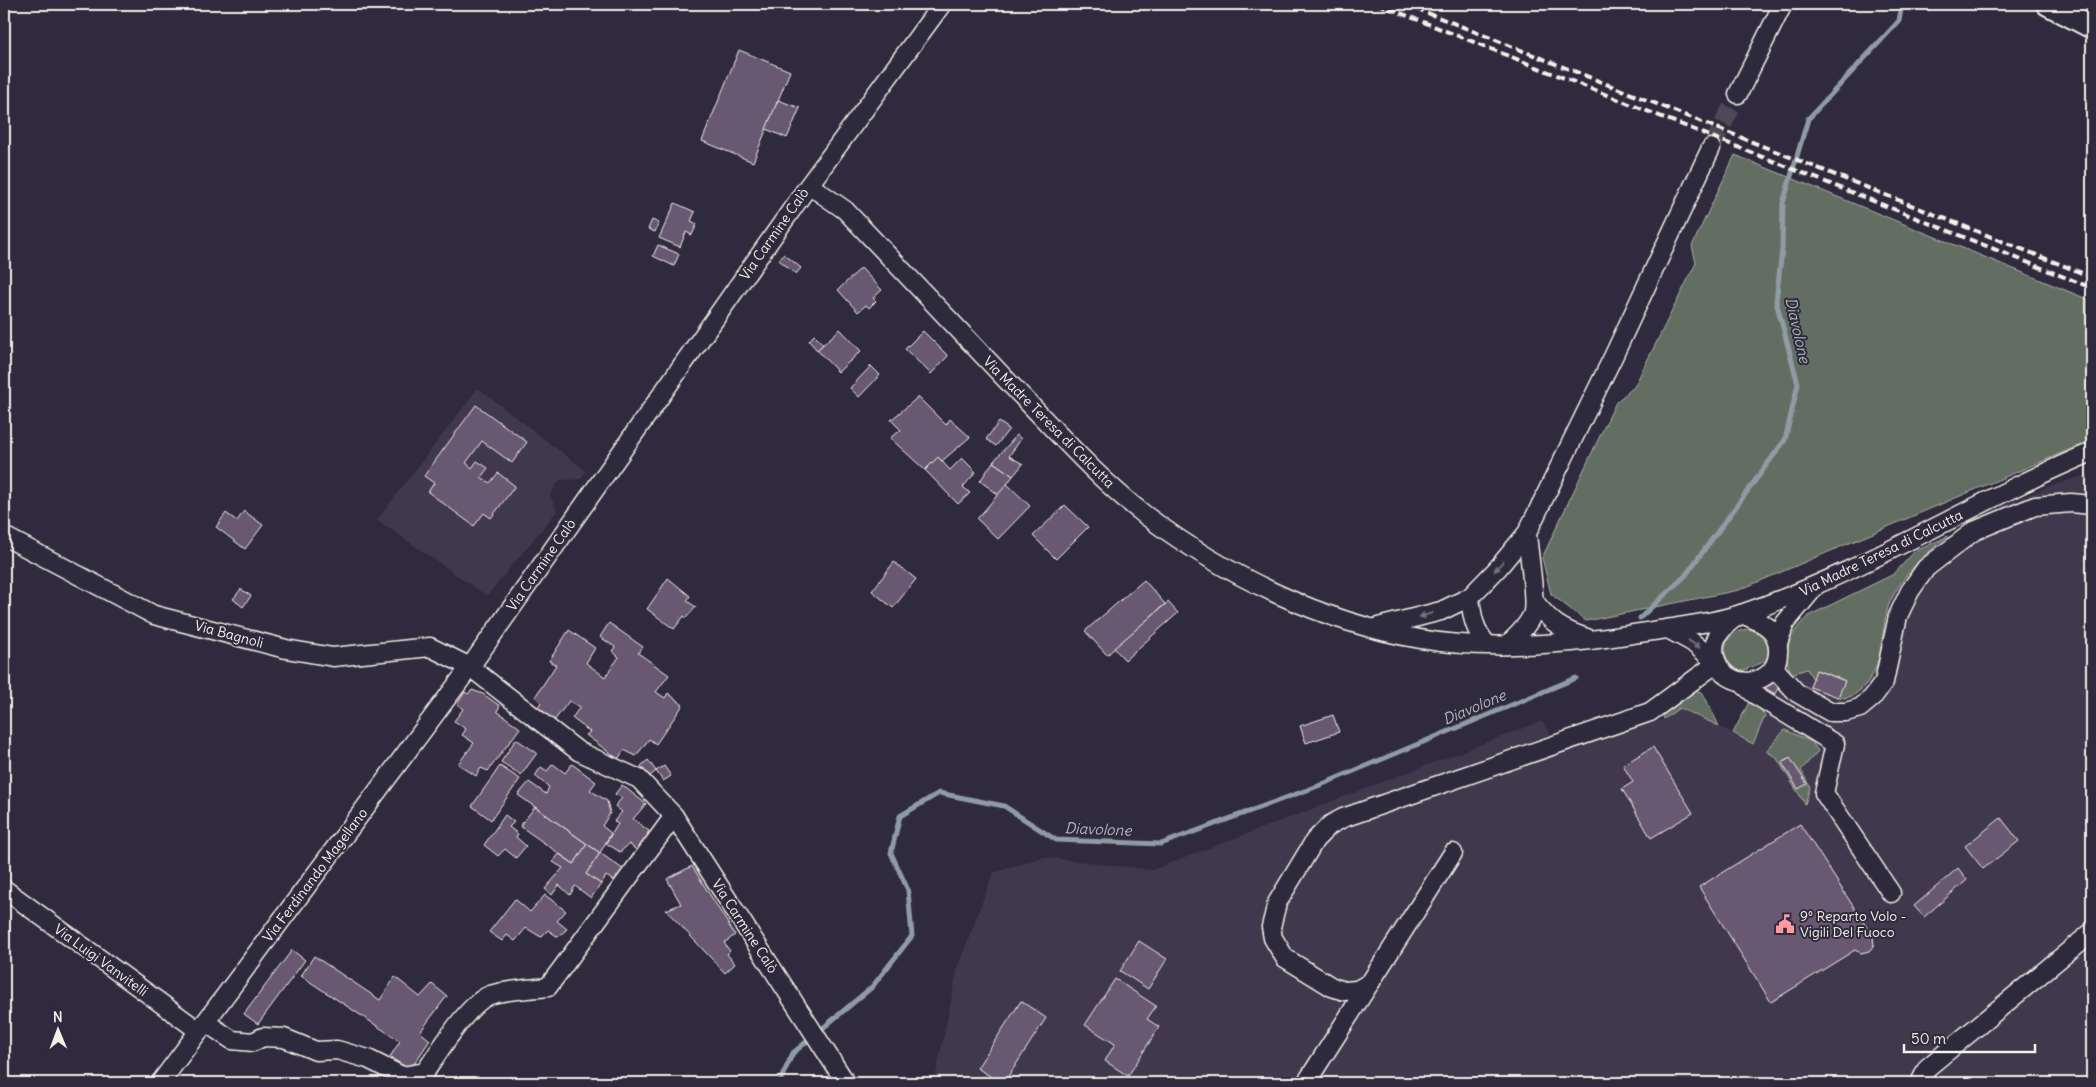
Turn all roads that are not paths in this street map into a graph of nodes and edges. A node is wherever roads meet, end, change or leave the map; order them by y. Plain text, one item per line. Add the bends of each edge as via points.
1 (942, 4) edge
2 (1783, 4) edge
3 (2048, 4) edge
4 (2092, 28) edge
5 (1738, 94) tunnel mouth
6 (1711, 148) tunnel mouth
7 (809, 185) junction
8 (2092, 452) edge
9 (2092, 505) edge
10 (1527, 533) junction
11 (4, 536) edge
12 (1815, 587) junction
13 (1470, 596) junction
14 (1535, 602) junction
15 (1740, 615) junction
16 (1374, 628) junction
17 (1668, 629) junction
18 (1593, 640) junction
19 (1487, 644) junction
20 (1778, 644) junction
21 (1506, 645) junction
22 (1717, 663) junction
23 (470, 667) junction
24 (1774, 668) junction
25 (1742, 683) junction
26 (674, 816) junction
27 (1453, 853) dead end
28 (4, 890) edge
29 (1891, 893) dead end
30 (2092, 932) edge
31 (1371, 982) junction
32 (202, 1027) junction
33 (845, 1080) edge
34 (160, 1083) edge
35 (1306, 1083) edge
36 (1920, 1083) edge

1 - 7 street, Via Carmine Calò
2 - 5 street
3 - 4 main road
6 - 10 street
7 - 16 street, Via Madre Teresa di Calcutta via 845,210 1090,467 1143,514 1195,550 1248,580 1301,604
7 - 23 street, Via Carmine Calò
8 - 12 street, Via Madre Teresa di Calcutta
9 - 24 street via 2035,506 1974,531 1926,568 1898,616 1884,682 1860,708 1830,712 1797,693
10 -> 13 street
10 - 14 street
11 - 23 street, Via Bagnoli via 154,614 286,649 333,657 430,647
12 - 15 street, Via Madre Teresa di Calcutta
12 - 20 street via 1785,624
13 -> 16 street via 1441,611
13 - 19 street via 1474,623
14 - 18 street via 1548,619 1568,632
14 - 21 street via 1532,615 1522,630
15 - 17 street, Via Madre Teresa di Calcutta
15 - 20 street via 1768,626
15 - 22 street via 1720,631 1715,641
16 - 19 street, Via Madre Teresa di Calcutta via 1420,639
17 - 18 street, Via Madre Teresa di Calcutta
17 -> 22 street via 1692,642
18 - 21 street, Via Madre Teresa di Calcutta
19 - 21 street, Via Madre Teresa di Calcutta
20 - 24 street via 1779,654
22 - 25 street via 1731,679
22 - 31 street via 1650,712 1343,818 1322,832 1277,903 1271,927 1273,938 1285,958 1332,987 1344,991 1357,990
23 - 26 street, Via Carmine Calò via 578,751 639,779
23 - 32 street, Via Ferdinando Magellano
24 - 25 street via 1763,678
25 - 29 street via 1754,694 1835,744 1824,793
26 - 32 street, Via Luigi Vanvitelli via 548,987 490,995 478,1002 425,1072 402,1076 337,1050 316,1051 284,1038 263,1037 253,1042 232,1040
26 - 33 street, Via Carmine Calò
27 - 31 street
28 - 32 street, Via Luigi Vanvitelli
30 - 36 street via 1927,1068
31 - 35 street
32 - 34 street, Via Ferdinando Magellano

